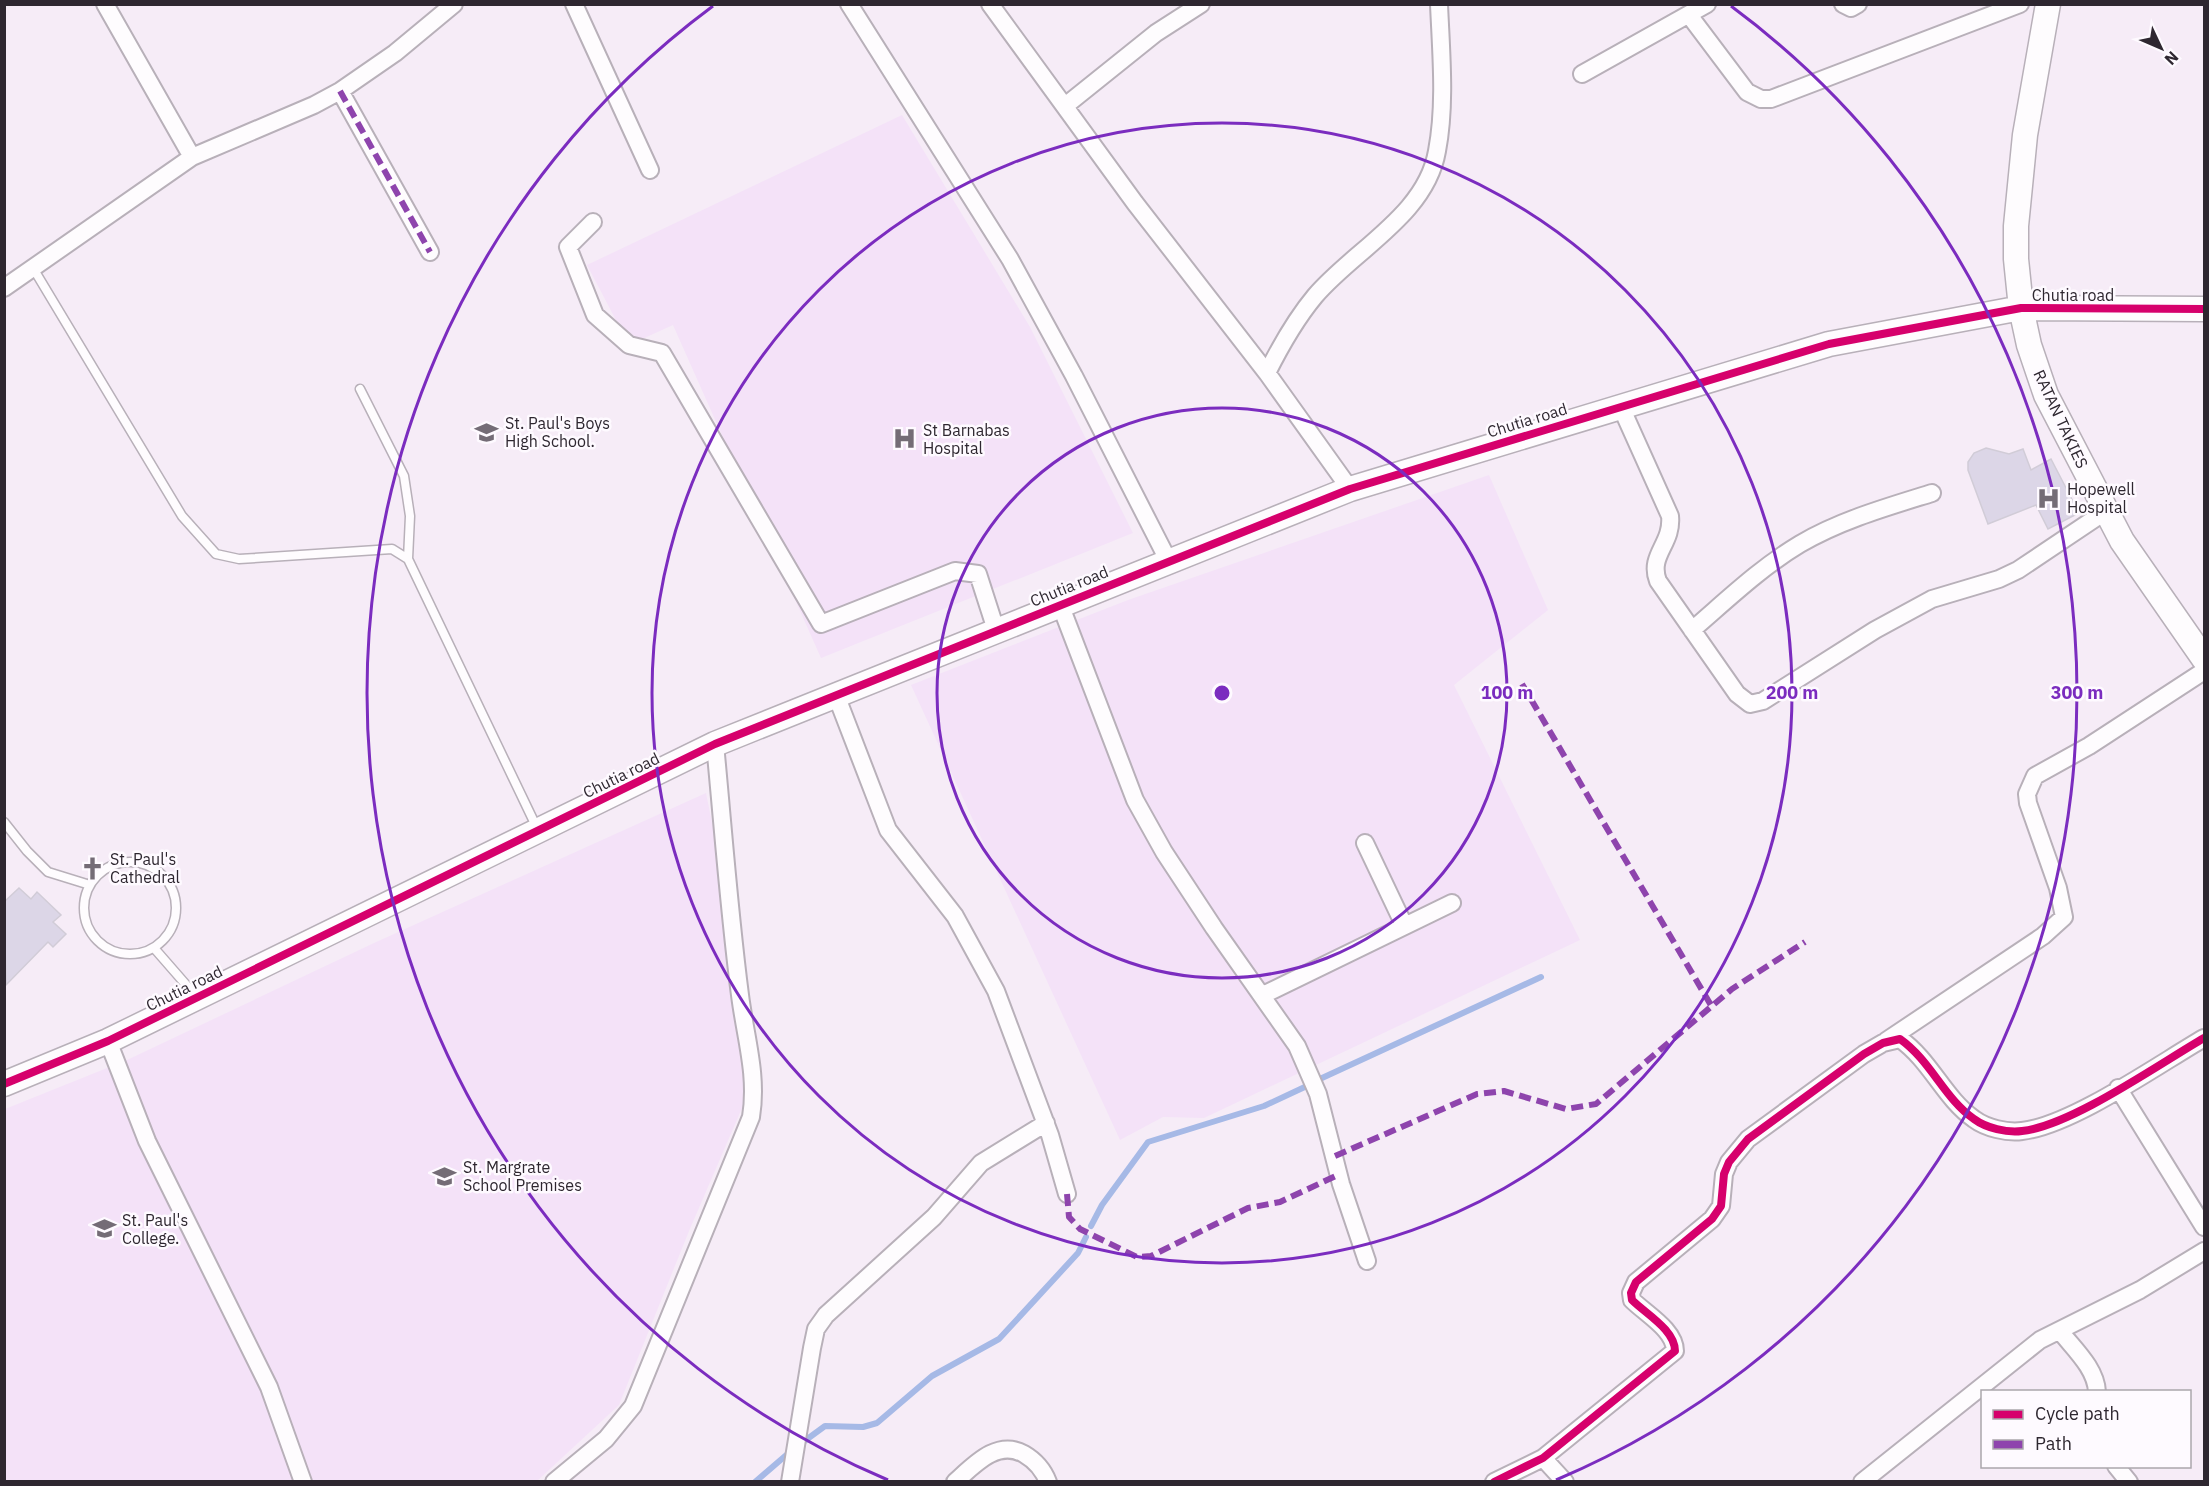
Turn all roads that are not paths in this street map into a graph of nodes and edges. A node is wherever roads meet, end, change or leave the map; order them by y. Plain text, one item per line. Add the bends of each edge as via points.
1 (105, 4) edge
2 (453, 4) edge
3 (574, 4) edge
4 (849, 4) edge
5 (990, 4) edge
6 (1202, 4) edge
7 (1440, 4) edge
8 (1707, 4) edge
9 (1842, 4) edge
10 (1858, 4) edge
11 (2020, 4) edge
12 (2048, 4) edge
13 (1689, 15) junction
14 (1582, 74) dead end
15 (340, 91) junction
16 (1065, 106) junction
17 (192, 157) junction
18 (650, 170) dead end
19 (593, 222) dead end
20 (430, 252) dead end
21 (33, 268) junction
22 (4, 288) edge
23 (2021, 308) junction
24 (2205, 309) edge
25 (1267, 373) junction
26 (360, 389) dead end
27 (1621, 407) junction
28 (1350, 489) junction
29 (1932, 493) dead end
30 (2106, 511) junction
31 (408, 559) junction
32 (1168, 560) junction
33 (1060, 604) junction
34 (996, 630) junction
35 (1692, 630) junction
36 (2205, 659) edge
37 (2205, 670) edge
38 (836, 695) junction
39 (715, 744) junction
40 (4, 822) edge
41 (539, 830) junction
42 (1365, 843) dead end
43 (90, 885) junction
44 (1452, 903) dead end
45 (1404, 925) junction
46 (154, 948) junction
47 (1263, 995) junction
48 (197, 997) junction
49 (2205, 1038) edge
50 (108, 1041) junction
51 (1883, 1043) junction
52 (4, 1084) edge
53 (2118, 1088) junction
54 (1046, 1123) junction
55 (1067, 1194) dead end
56 (2205, 1227) edge
57 (2205, 1251) edge
58 (1367, 1261) dead end
59 (2060, 1330) junction
60 (2097, 1390) edge
61 (1543, 1458) junction
62 (2117, 1468) edge
63 (303, 1482) edge
64 (554, 1482) edge
65 (790, 1482) edge
66 (955, 1482) edge
67 (1048, 1482) edge
68 (1494, 1482) edge
69 (1565, 1482) edge
70 (1862, 1482) edge
71 (2129, 1482) edge

1 - 17 street
2 - 15 street via 395,54
3 - 18 street
4 - 32 street via 1010,259
5 - 16 street
6 - 16 street via 1156,33
7 - 25 street via 1442,105 1437,152 1426,184 1404,211 1316,295 1287,332
8 - 13 street
9 - 10 street via 1851,8
11 - 13 street via 1772,99 1747,92
12 - 23 street, RATAN TAKIES via 2019,188 2016,259
13 - 14 street
15 - 17 street
15 - 20 street
16 - 25 street
17 - 21 street
19 - 34 street via 568,247 595,315 629,345 662,353 821,624 956,571 978,574
21 - 22 street
21 - 31 lane via 182,516 216,554 239,559 392,549
23 - 24 street, Chutia road
23 - 27 street, Chutia road via 1829,345
23 - 30 street, RATAN TAKIES via 2042,386
25 - 28 street
26 - 31 lane via 404,476 410,516
27 - 28 street, Chutia road
27 - 35 street via 1670,516 1671,530 1654,572
28 - 32 street, Chutia road
29 - 35 street via 1848,520 1801,543 1762,570
30 - 35 street via 2018,570 1932,599 1763,701 1750,704 1743,700
30 - 36 street, RATAN TAKIES via 2122,541
31 - 41 lane
32 - 33 street, Chutia road
33 - 34 street, Chutia road
33 - 47 street via 1135,800 1164,852
34 - 38 street, Chutia road
37 - 51 street via 2090,746 2035,776 2027,794 2028,803 2058,888 2064,917 2043,936
38 - 39 street, Chutia road
38 - 54 street via 888,830 955,916 988,974
39 - 41 street, Chutia road
39 - 64 street via 740,995 753,1066 751,1117 633,1406 606,1439
40 - 43 lane via 48,872
41 - 48 street, Chutia road
42 - 45 street
43 - 46 lane via 84,906 93,937 122,954 144,953
43 - 46 lane via 116,864 138,863 159,872 172,889 176,911 170,932
44 - 45 street
45 - 47 street
46 - 48 lane
47 - 58 street via 1297,1046 1318,1094 1341,1184
48 - 50 street, Chutia road
49 - 53 street
50 - 52 street, Chutia road
50 - 63 street via 147,1141 269,1387
51 - 53 street via 1900,1040 1911,1047 1962,1110 1976,1121 2006,1131 2050,1125
51 - 61 street via 1748,1139 1729,1162 1721,1206 1712,1219 1636,1282 1631,1293 1632,1300 1670,1335 1675,1351
53 - 56 street
54 - 55 street
54 - 65 street via 981,1163 934,1218 826,1315 816,1329
57 - 59 street via 2140,1290
59 - 60 street via 2088,1366
59 - 70 street via 2040,1340
61 - 68 street
61 - 69 street
62 - 71 street
66 - 67 street via 980,1460 1002,1449 1017,1450 1033,1459

